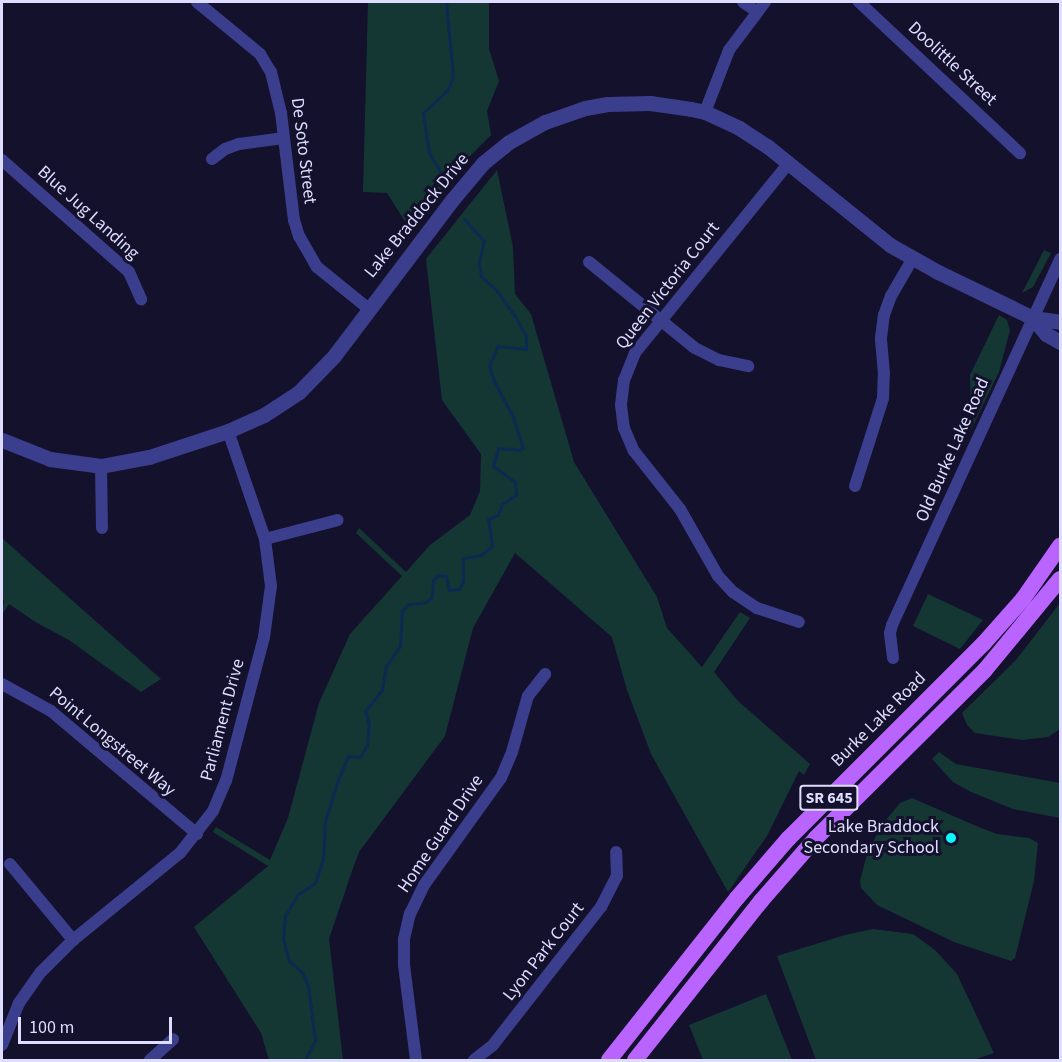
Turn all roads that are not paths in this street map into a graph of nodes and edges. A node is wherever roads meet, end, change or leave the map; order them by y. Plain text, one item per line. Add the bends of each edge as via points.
1 (197, 2) edge
2 (743, 2) edge
3 (765, 2) edge
4 (859, 2) edge
5 (756, 11) junction
6 (705, 112) junction
7 (284, 138) junction
8 (1020, 153) dead end
9 (212, 159) dead end
10 (2, 160) edge
11 (788, 164) junction
12 (913, 258) junction
13 (1060, 259) edge
14 (589, 262) dead end
15 (141, 299) dead end
16 (369, 309) junction
17 (1033, 318) junction
18 (661, 320) junction
19 (1060, 322) edge
20 (1060, 342) edge
21 (748, 366) dead end
22 (228, 431) junction
23 (2, 440) edge
24 (101, 466) junction
25 (855, 486) dead end
26 (338, 520) dead end
27 (102, 528) dead end
28 (266, 539) junction
29 (1060, 546) edge
30 (1060, 579) edge
31 (799, 622) dead end
32 (893, 658) dead end
33 (545, 674) dead end
34 (2, 684) edge
35 (196, 834) junction
36 (616, 852) dead end
37 (10, 864) dead end
38 (73, 940) junction
39 (173, 1039) dead end
40 (2, 1045) edge
41 (150, 1060) edge
42 (416, 1060) edge
43 (474, 1060) edge
44 (609, 1060) edge
45 (635, 1060) edge

1 - 7 street, De Soto Street via 260,54 277,88
2 - 5 street
3 - 5 street
4 - 8 street, Doolittle Street
5 - 6 street via 738,34 719,70
6 - 11 street, Lake Braddock Drive via 753,137
6 - 16 street, Lake Braddock Drive via 650,103 608,104 565,113 524,133 496,152 472,176
7 - 9 street via 239,144
7 - 16 street, De Soto Street via 294,220 304,248 326,276
10 - 15 street, Blue Jug Landing via 129,272
11 - 12 street, Lake Braddock Drive via 871,231
11 - 18 street, Queen Victoria Court
12 - 17 street, Lake Braddock Drive
12 - 25 street via 884,315 883,398
13 - 17 street, Old Burke Lake Road
14 - 18 street
16 - 22 street, Lake Braddock Drive via 334,356 299,392 264,415
17 - 19 street, Lake Braddock Drive
17 - 20 street, Lake Braddock Drive via 1046,334
17 - 32 street, Old Burke Lake Road via 892,625
18 - 21 street via 708,356
18 - 31 street, Queen Victoria Court via 635,353 624,380 621,405 630,443 680,509 726,586 757,608
22 - 24 street, Lake Braddock Drive via 149,457
22 - 28 street, Parliament Drive
23 - 24 street, Lake Braddock Drive via 50,459
24 - 27 street
26 - 28 street
28 - 35 street, Parliament Drive via 271,586 264,637 226,781 217,804
29 - 44 main road, Burke Lake Road / SR 645 via 1023,599 984,643 788,839
30 - 45 main road, SR 645 via 985,670 816,838
33 - 42 street, Home Guard Drive via 528,696 501,778 424,885 410,914 404,939 404,965
34 - 35 street, Point Longstreet Way via 51,711
35 - 38 street, Parliament Drive via 166,866
36 - 43 street, Lyon Park Court via 617,876 602,907 493,1045
37 - 38 street
38 - 40 street, Parliament Drive via 30,986 12,1016
39 - 41 street

